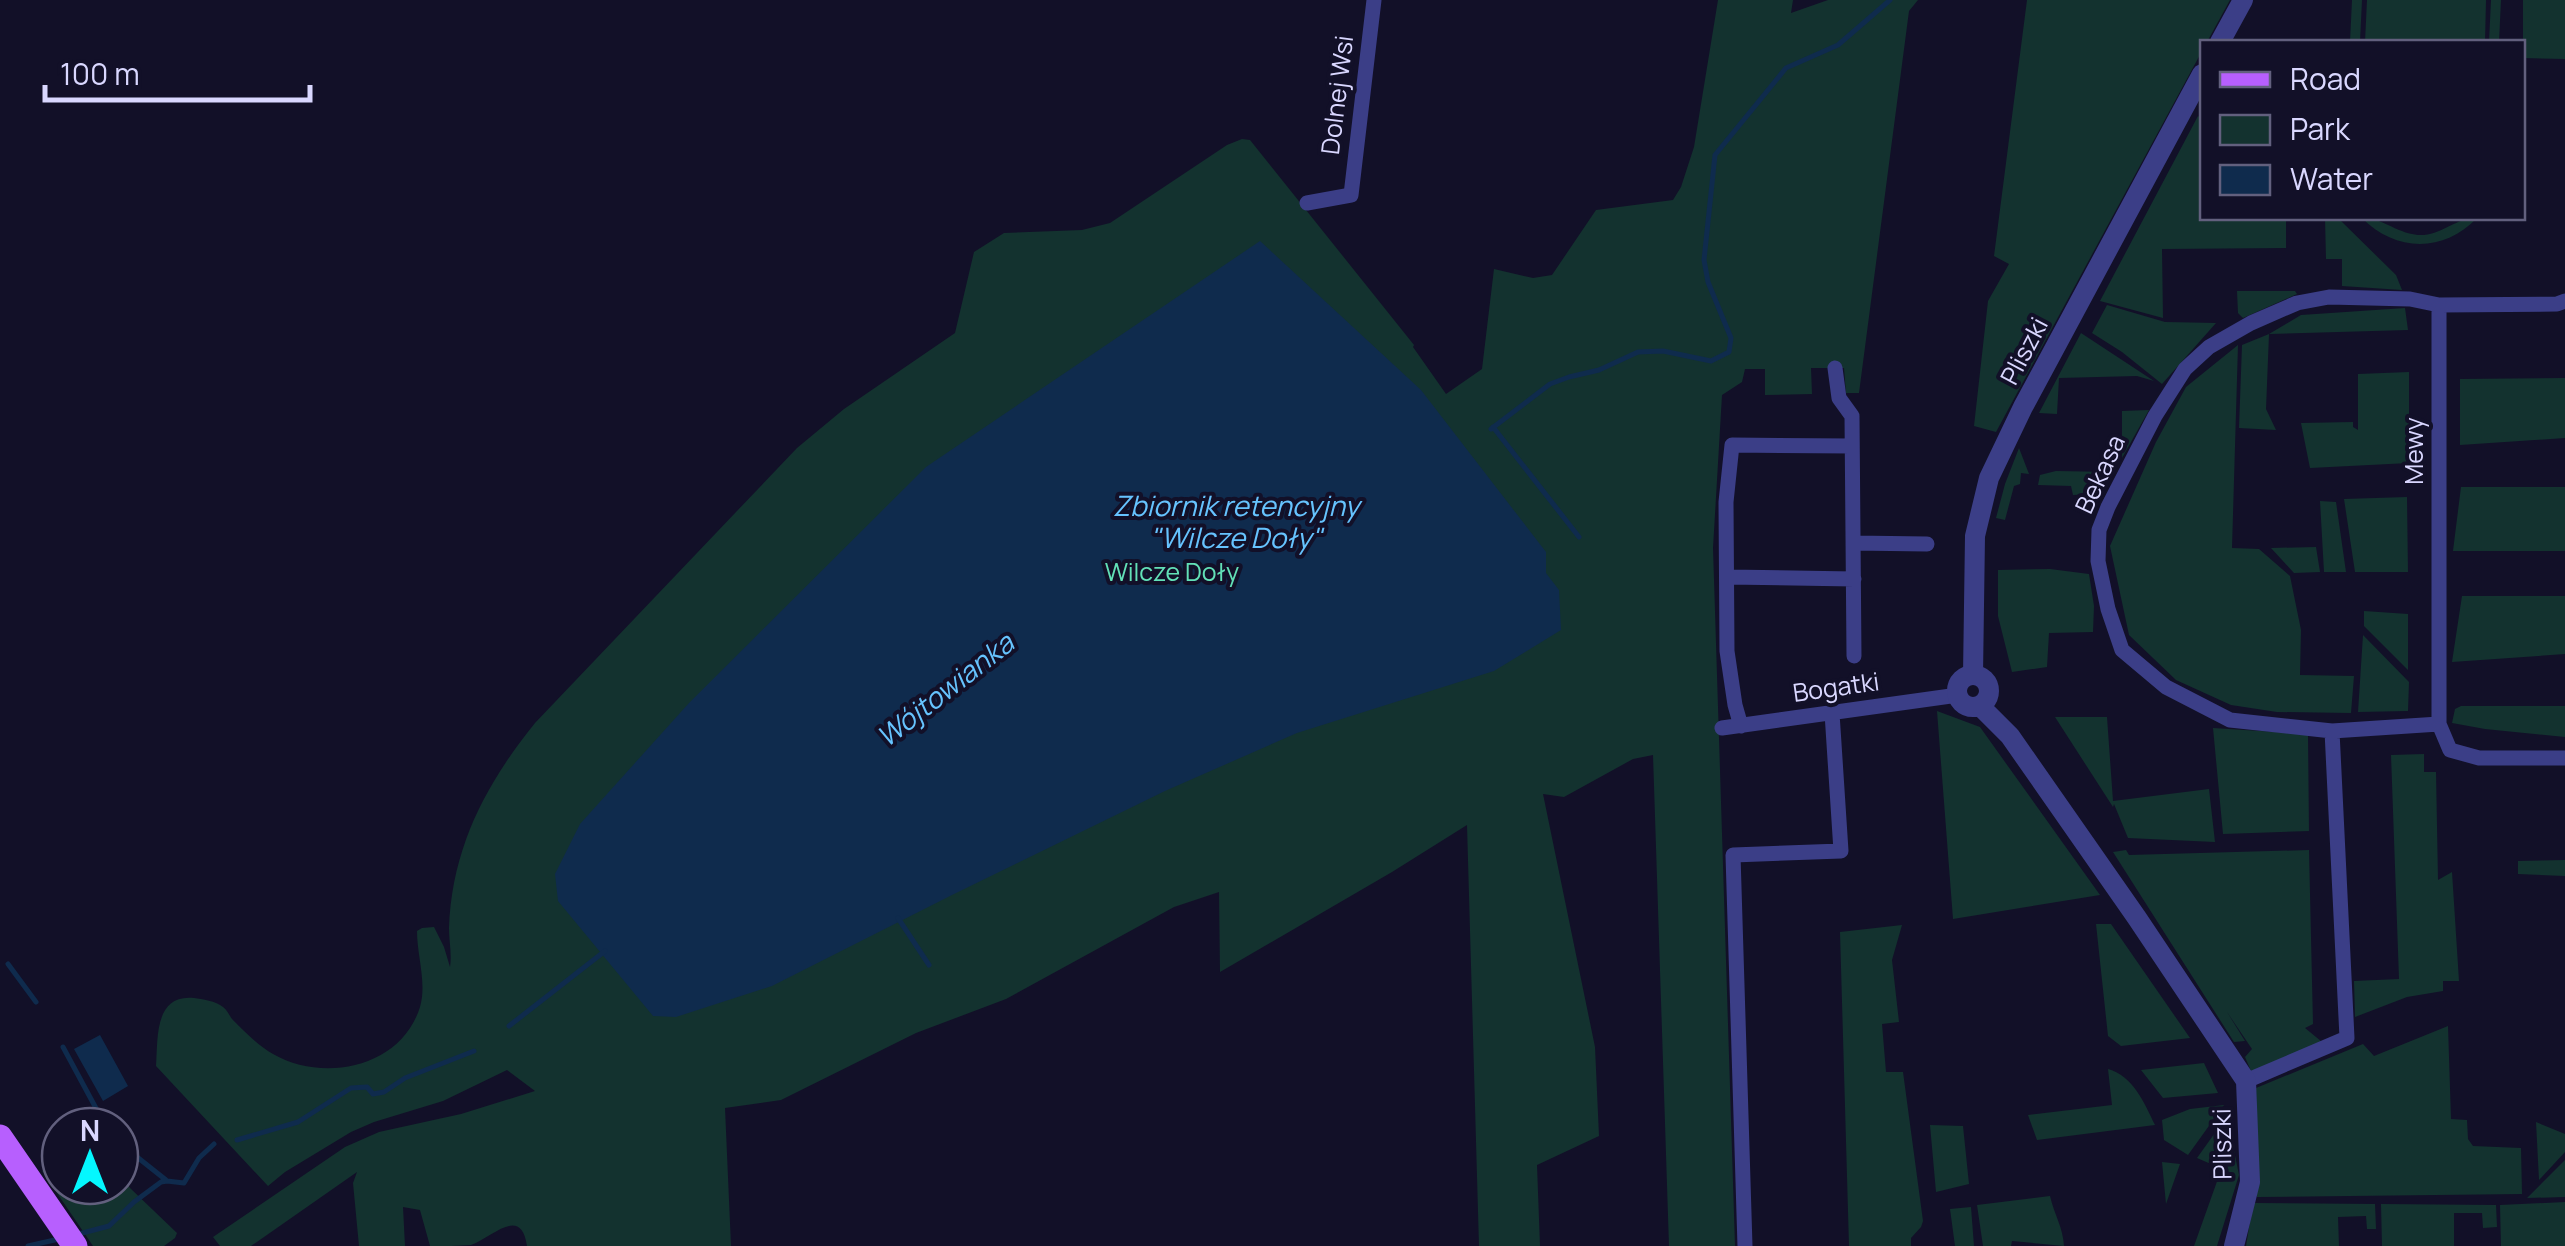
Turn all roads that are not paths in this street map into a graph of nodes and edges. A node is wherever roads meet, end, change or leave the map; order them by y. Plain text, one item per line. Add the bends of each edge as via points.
1 (1374, 0) edge
2 (2243, 0) edge
3 (2221, 40) edge
4 (2200, 78) edge
5 (1306, 203) dead end
6 (2565, 301) edge
7 (2439, 305) junction
8 (1835, 368) dead end
9 (1852, 446) junction
10 (1854, 543) junction
11 (1926, 544) dead end
12 (1728, 576) junction
13 (1854, 579) junction
14 (1854, 656) dead end
15 (1973, 675) junction
16 (1958, 694) junction
17 (1980, 706) junction
18 (1832, 713) junction
19 (2439, 724) junction
20 (1742, 726) junction
21 (1722, 728) dead end
22 (2332, 730) junction
23 (2565, 758) edge
24 (2246, 1081) junction
25 (0, 1138) edge
26 (75, 1246) edge
27 (1746, 1246) edge
28 (2234, 1246) edge

1 - 5 street, Dolnej Wsi via 1351,196
2 - 3 street
4 - 15 street, Pliszki via 1990,474 1975,536
6 - 7 street
7 - 19 street, Mewy
7 - 22 street, Bekasa via 2329,297 2297,303 2209,347 2170,390 2100,530 2098,561 2122,650 2166,687 2230,720
8 - 9 street via 1839,398 1852,416
9 - 10 street
9 - 12 street via 1732,445
10 - 11 street
10 - 13 street
12 - 13 street
12 - 20 street via 1727,651
13 - 14 street
15 - 16 street via 1961,681
15 - 17 street, Pliszki via 1989,688
16 - 17 street, Pliszki via 1966,705
16 - 18 street, Bogatki
17 - 24 street, Pliszki via 2010,736
18 - 20 street, Bogatki
18 - 27 street via 1841,851 1733,855
19 - 22 street, Bekasa
19 - 23 street via 2450,750 2479,758
20 - 21 street, Bogatki
22 - 24 street via 2347,1038
24 - 28 street, Pliszki via 2250,1182
25 - 26 main road

